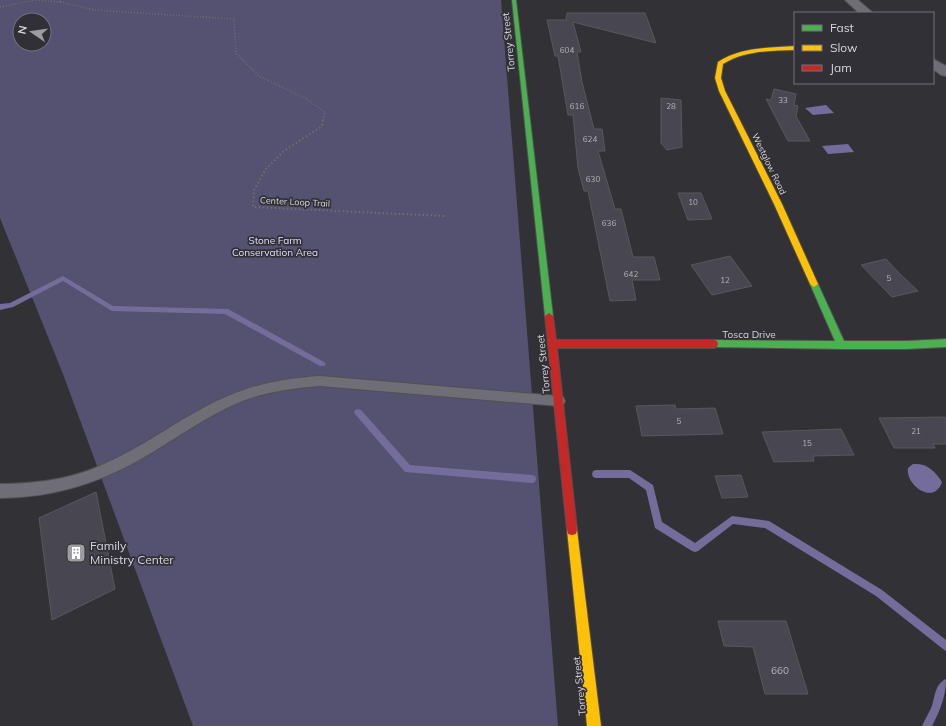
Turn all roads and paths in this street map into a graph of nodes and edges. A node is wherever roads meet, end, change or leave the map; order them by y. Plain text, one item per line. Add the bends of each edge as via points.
1 (36, 0) edge
2 (514, 0) edge
3 (851, 0) edge
4 (60, 1) edge
5 (0, 7) edge
6 (866, 12) edge
7 (794, 48) edge
8 (934, 64) edge
9 (946, 72) edge
10 (445, 216) dead end
11 (946, 343) edge
12 (552, 344) junction
13 (841, 345) junction
14 (558, 401) junction
15 (0, 491) edge
16 (594, 726) edge

1 - 4 path, Center Loop Trail
1 - 5 path, Center Loop Trail
2 - 12 street, Torrey Street
3 - 6 street
4 - 10 path, Center Loop Trail via 95,10 234,19 236,53 259,76 305,98 325,112 322,126 284,151 266,169 254,190 253,207
7 - 13 street, Westglow Road via 728,57 720,63 718,78
8 - 9 street
11 - 13 street, Tosca Drive
12 - 13 street, Tosca Drive
12 - 14 street, Torrey Street
14 - 15 lane via 320,381 293,383 249,393 222,404 122,463 86,477 50,488
14 - 16 street, Torrey Street

